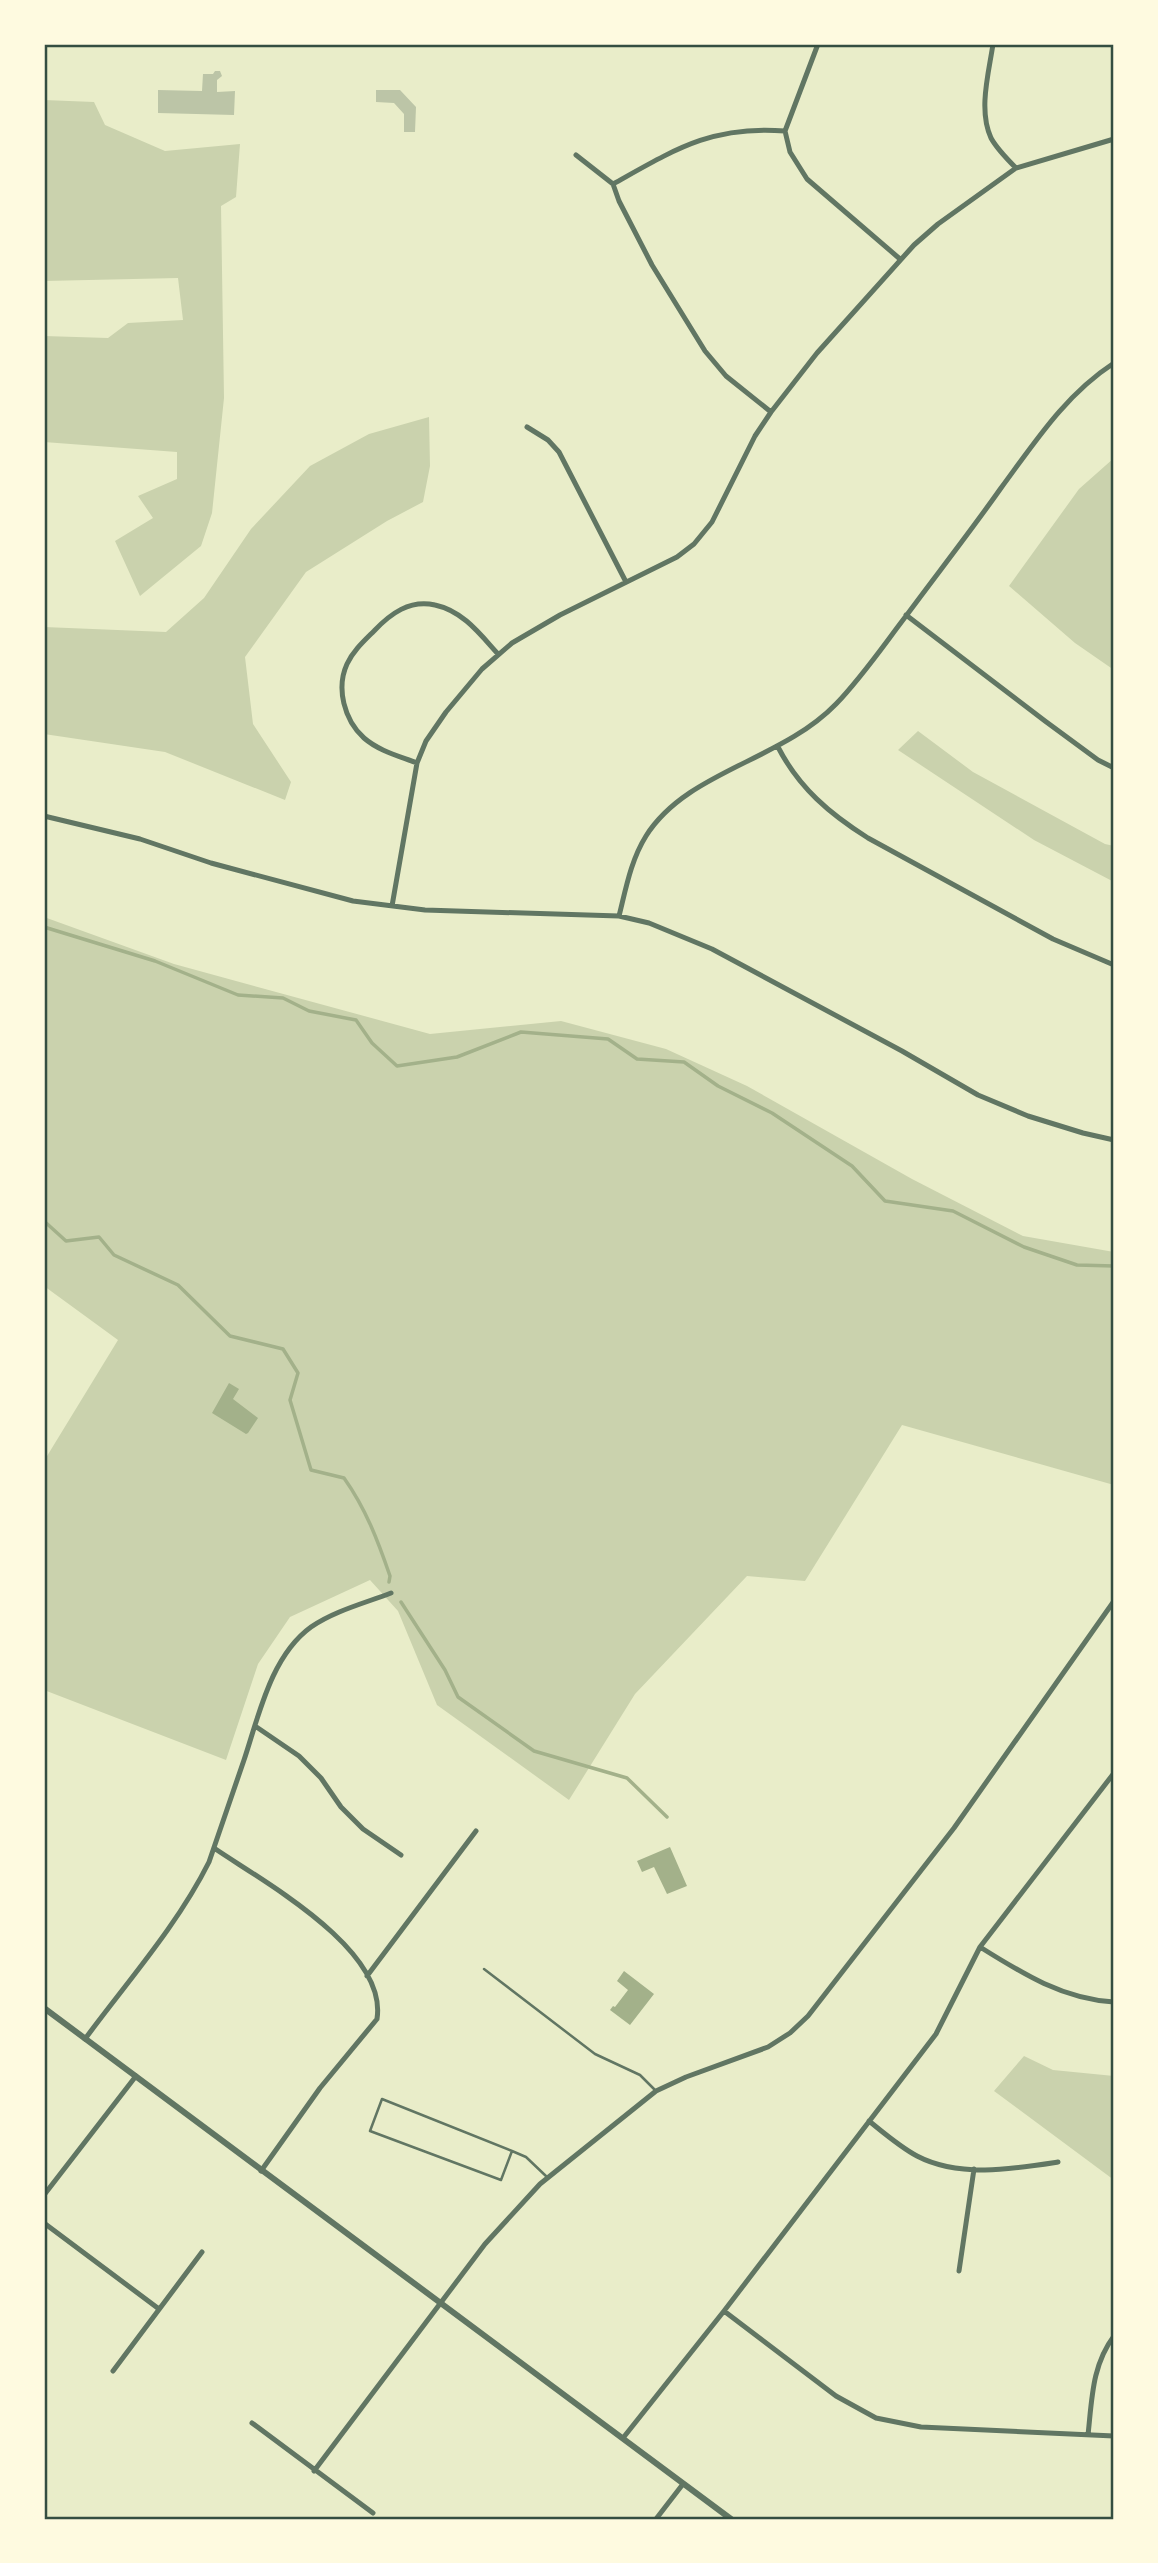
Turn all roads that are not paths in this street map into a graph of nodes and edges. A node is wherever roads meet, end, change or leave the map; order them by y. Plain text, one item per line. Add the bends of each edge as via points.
1 (818, 44) edge
2 (993, 44) edge
3 (785, 131) junction
4 (1114, 139) edge
5 (576, 155) dead end
6 (1016, 168) junction
7 (613, 184) junction
8 (900, 259) junction
9 (1114, 363) edge
10 (771, 412) junction
11 (527, 427) dead end
12 (626, 582) junction
13 (906, 615) junction
14 (498, 654) junction
15 (778, 747) junction
16 (417, 763) junction
17 (1114, 768) edge
18 (44, 816) edge
19 (392, 906) junction
20 (620, 916) junction
21 (1114, 965) edge
22 (1114, 1140) edge
23 (391, 1593) dead end
24 (1114, 1601) edge
25 (256, 1726) junction
26 (1114, 1773) edge
27 (476, 1831) dead end
28 (214, 1848) junction
29 (401, 1854) dead end
30 (980, 1947) junction
31 (484, 1969) dead end
32 (367, 1976) junction
33 (1114, 2002) edge
34 (44, 2008) edge
35 (85, 2039) junction
36 (136, 2076) junction
37 (656, 2091) junction
38 (869, 2121) junction
39 (512, 2151) junction
40 (1058, 2162) dead end
41 (974, 2169) junction
42 (261, 2171) junction
43 (547, 2178) junction
44 (44, 2195) edge
45 (44, 2223) edge
46 (202, 2252) dead end
47 (959, 2271) dead end
48 (440, 2304) junction
49 (159, 2309) junction
50 (723, 2311) junction
51 (1114, 2336) edge
52 (113, 2371) dead end
53 (252, 2423) dead end
54 (1088, 2435) junction
55 (1114, 2436) edge
56 (623, 2438) junction
57 (314, 2471) junction
58 (683, 2484) junction
59 (373, 2513) dead end
60 (656, 2519) edge
61 (731, 2519) edge

1 - 3 street
2 - 6 street via 986,124 991,139
3 - 7 street via 758,129 705,137
3 - 8 street via 790,152 807,179
4 - 6 street
5 - 7 street
6 - 8 street via 938,224
7 - 10 street via 652,265 705,351 726,376
8 - 10 street
9 - 13 street via 1088,381 1047,424
10 - 12 street via 704,534 677,557
11 - 12 street via 559,452
12 - 14 street via 529,632
13 - 15 street via 831,709
13 - 17 street
14 - 16 street via 446,712
14 - 16 street via 462,617 428,604 394,612 353,653 341,687 349,719 375,746
15 - 20 street via 682,797 660,818 638,851
15 - 21 street via 799,781 838,820 1053,939
16 - 19 street
18 - 19 street via 317,892
19 - 20 street
20 - 22 street via 712,949 978,1095
23 - 25 street via 328,1617 302,1635 276,1670
24 - 37 street via 954,1828 808,2016 768,2047
25 - 28 street
25 - 29 street via 299,1756 363,1829
26 - 30 street
27 - 32 street
28 - 32 street via 329,1927
28 - 35 street via 190,1897
30 - 33 street via 1058,1991
30 - 38 street via 936,2034
31 - 37 lane via 595,2054 640,2075
32 - 42 street via 377,2018
34 - 35 street
35 - 36 street
36 - 42 street
36 - 44 street
37 - 43 street
38 - 41 street via 919,2157
38 - 50 street
39 - 39 lane via 501,2180 370,2130 382,2099
39 - 43 lane via 526,2157
40 - 41 street
41 - 47 street
42 - 48 street
43 - 48 street via 503,2222
45 - 49 street
46 - 49 street
48 - 56 street
48 - 57 street
49 - 52 street
50 - 54 street via 836,2396 876,2418 921,2427
50 - 56 street
51 - 54 street via 1094,2378
53 - 57 street
54 - 55 street
56 - 58 street
57 - 59 street
58 - 60 street
58 - 61 street

